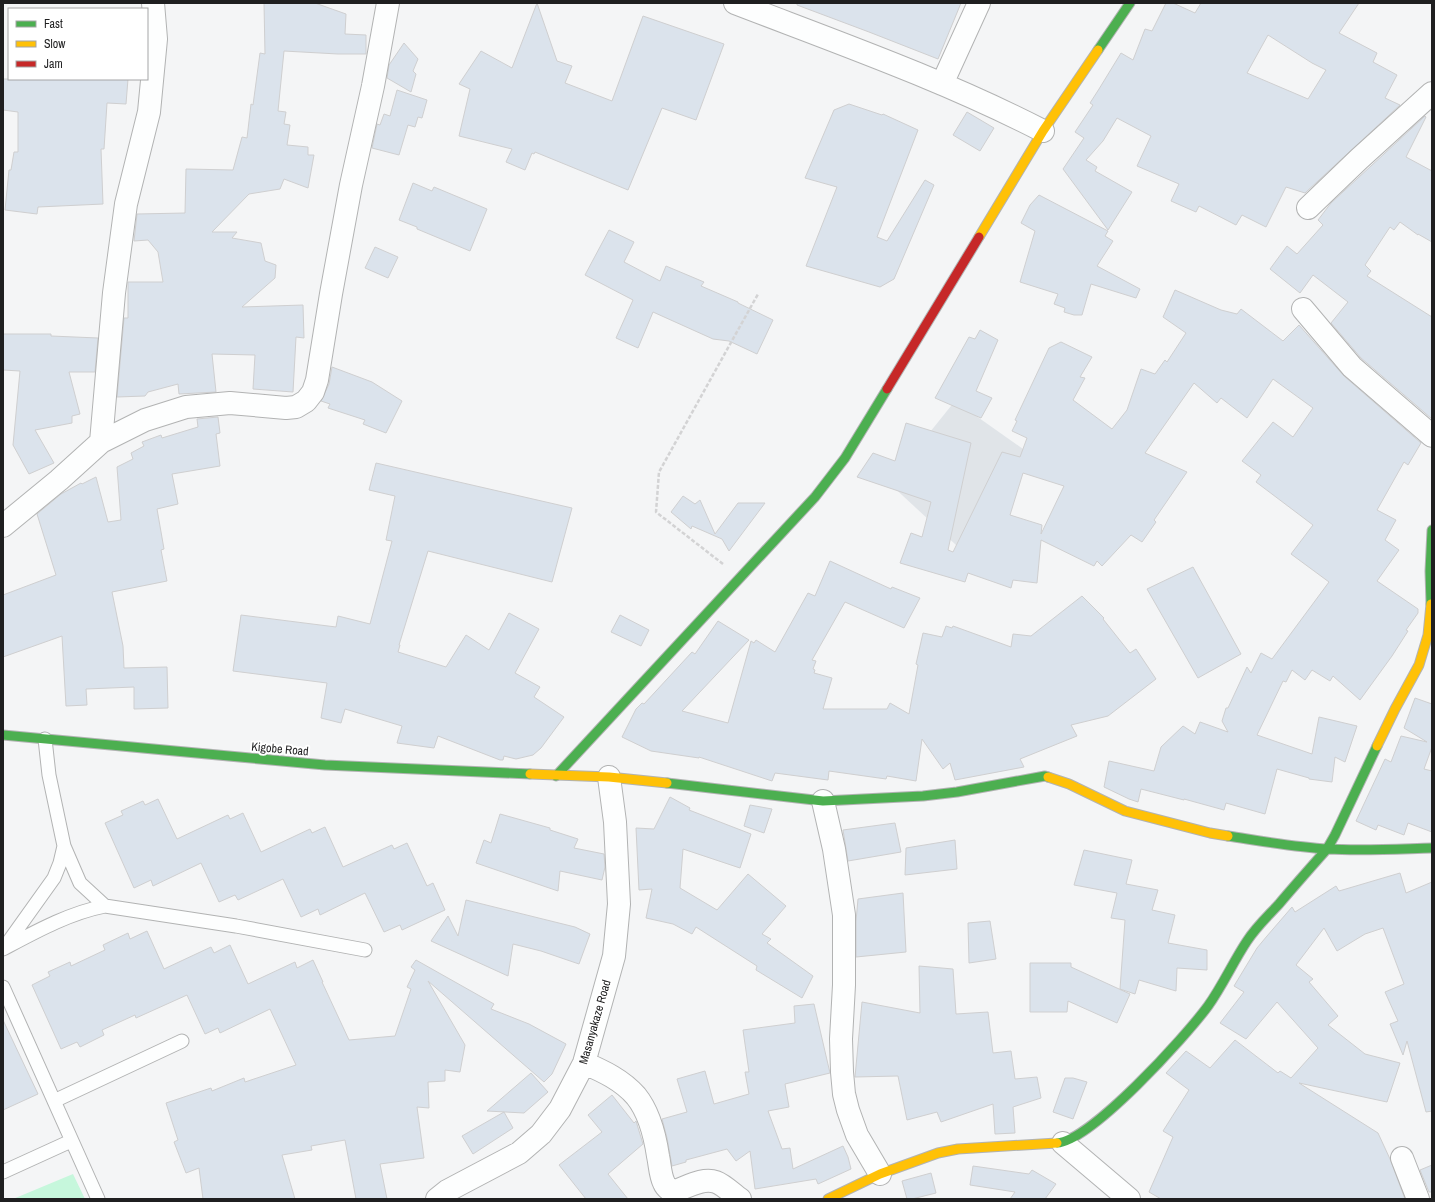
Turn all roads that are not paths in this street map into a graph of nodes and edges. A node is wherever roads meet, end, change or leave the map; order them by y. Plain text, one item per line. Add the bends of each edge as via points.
1 (153, 3) edge
2 (388, 3) edge
3 (735, 3) edge
4 (979, 3) edge
5 (1130, 3) edge
6 (942, 84) junction
7 (1432, 93) edge
8 (1043, 131) junction
9 (1308, 208) dead end
10 (1303, 309) dead end
11 (1432, 436) edge
12 (101, 442) junction
13 (3, 526) edge
14 (1432, 530) edge
15 (3, 735) edge
16 (45, 739) junction
17 (556, 776) junction
18 (609, 777) junction
19 (823, 801) junction
20 (64, 846) junction
21 (1432, 848) edge
22 (1327, 849) junction
23 (105, 906) junction
24 (3, 949) edge
25 (366, 950) dead end
26 (3, 988) edge
27 (182, 1041) dead end
28 (584, 1063) junction
29 (54, 1101) junction
30 (71, 1141) junction
31 (1063, 1143) junction
32 (1402, 1158) dead end
33 (3, 1172) edge
34 (880, 1174) junction
35 (98, 1199) edge
36 (437, 1199) edge
37 (740, 1199) edge
38 (828, 1199) edge
39 (1129, 1199) edge
40 (1418, 1199) edge

1 - 12 street via 156,39 149,112 125,210 114,293
2 - 12 street via 313,392 306,401 296,407 230,403 186,408 145,420
3 - 6 street
4 - 6 street
5 - 8 street
6 - 8 street
7 - 9 street
8 - 17 street via 845,458 815,497
10 - 11 street via 1352,367
12 - 13 street
14 - 22 street via 1431,605 1428,635 1419,665
15 - 16 street, Kigobe Road
16 - 17 street, Kigobe Road via 325,765
16 - 20 lane via 49,775
17 - 18 street, Kigobe Road
18 - 19 street, Kigobe Road
18 - 28 street, Masanyakaze Road via 615,822 619,904 614,956
19 - 22 street, Kigobe Road via 923,796 1045,776 1069,784 1125,811 1210,834
19 - 34 street via 834,849 844,915 841,1039 844,1094 857,1135
20 - 23 lane via 80,883
20 - 24 lane via 54,878
21 - 22 street, Kigobe Road
22 - 31 street via 1257,928 1209,1004 1166,1055 1114,1107 1084,1132
23 - 24 lane via 69,917
23 - 25 lane via 236,926
26 - 29 lane
27 - 29 lane
28 - 36 street, Masanyakaze Road via 560,1109 541,1134 519,1153 447,1191
28 - 37 street via 606,1072 637,1097 650,1125 667,1188 672,1192 696,1183 716,1182
29 - 30 lane
30 - 33 lane
30 - 35 lane
31 - 34 street via 958,1149 916,1160
31 - 39 street
32 - 40 street
34 - 38 street

